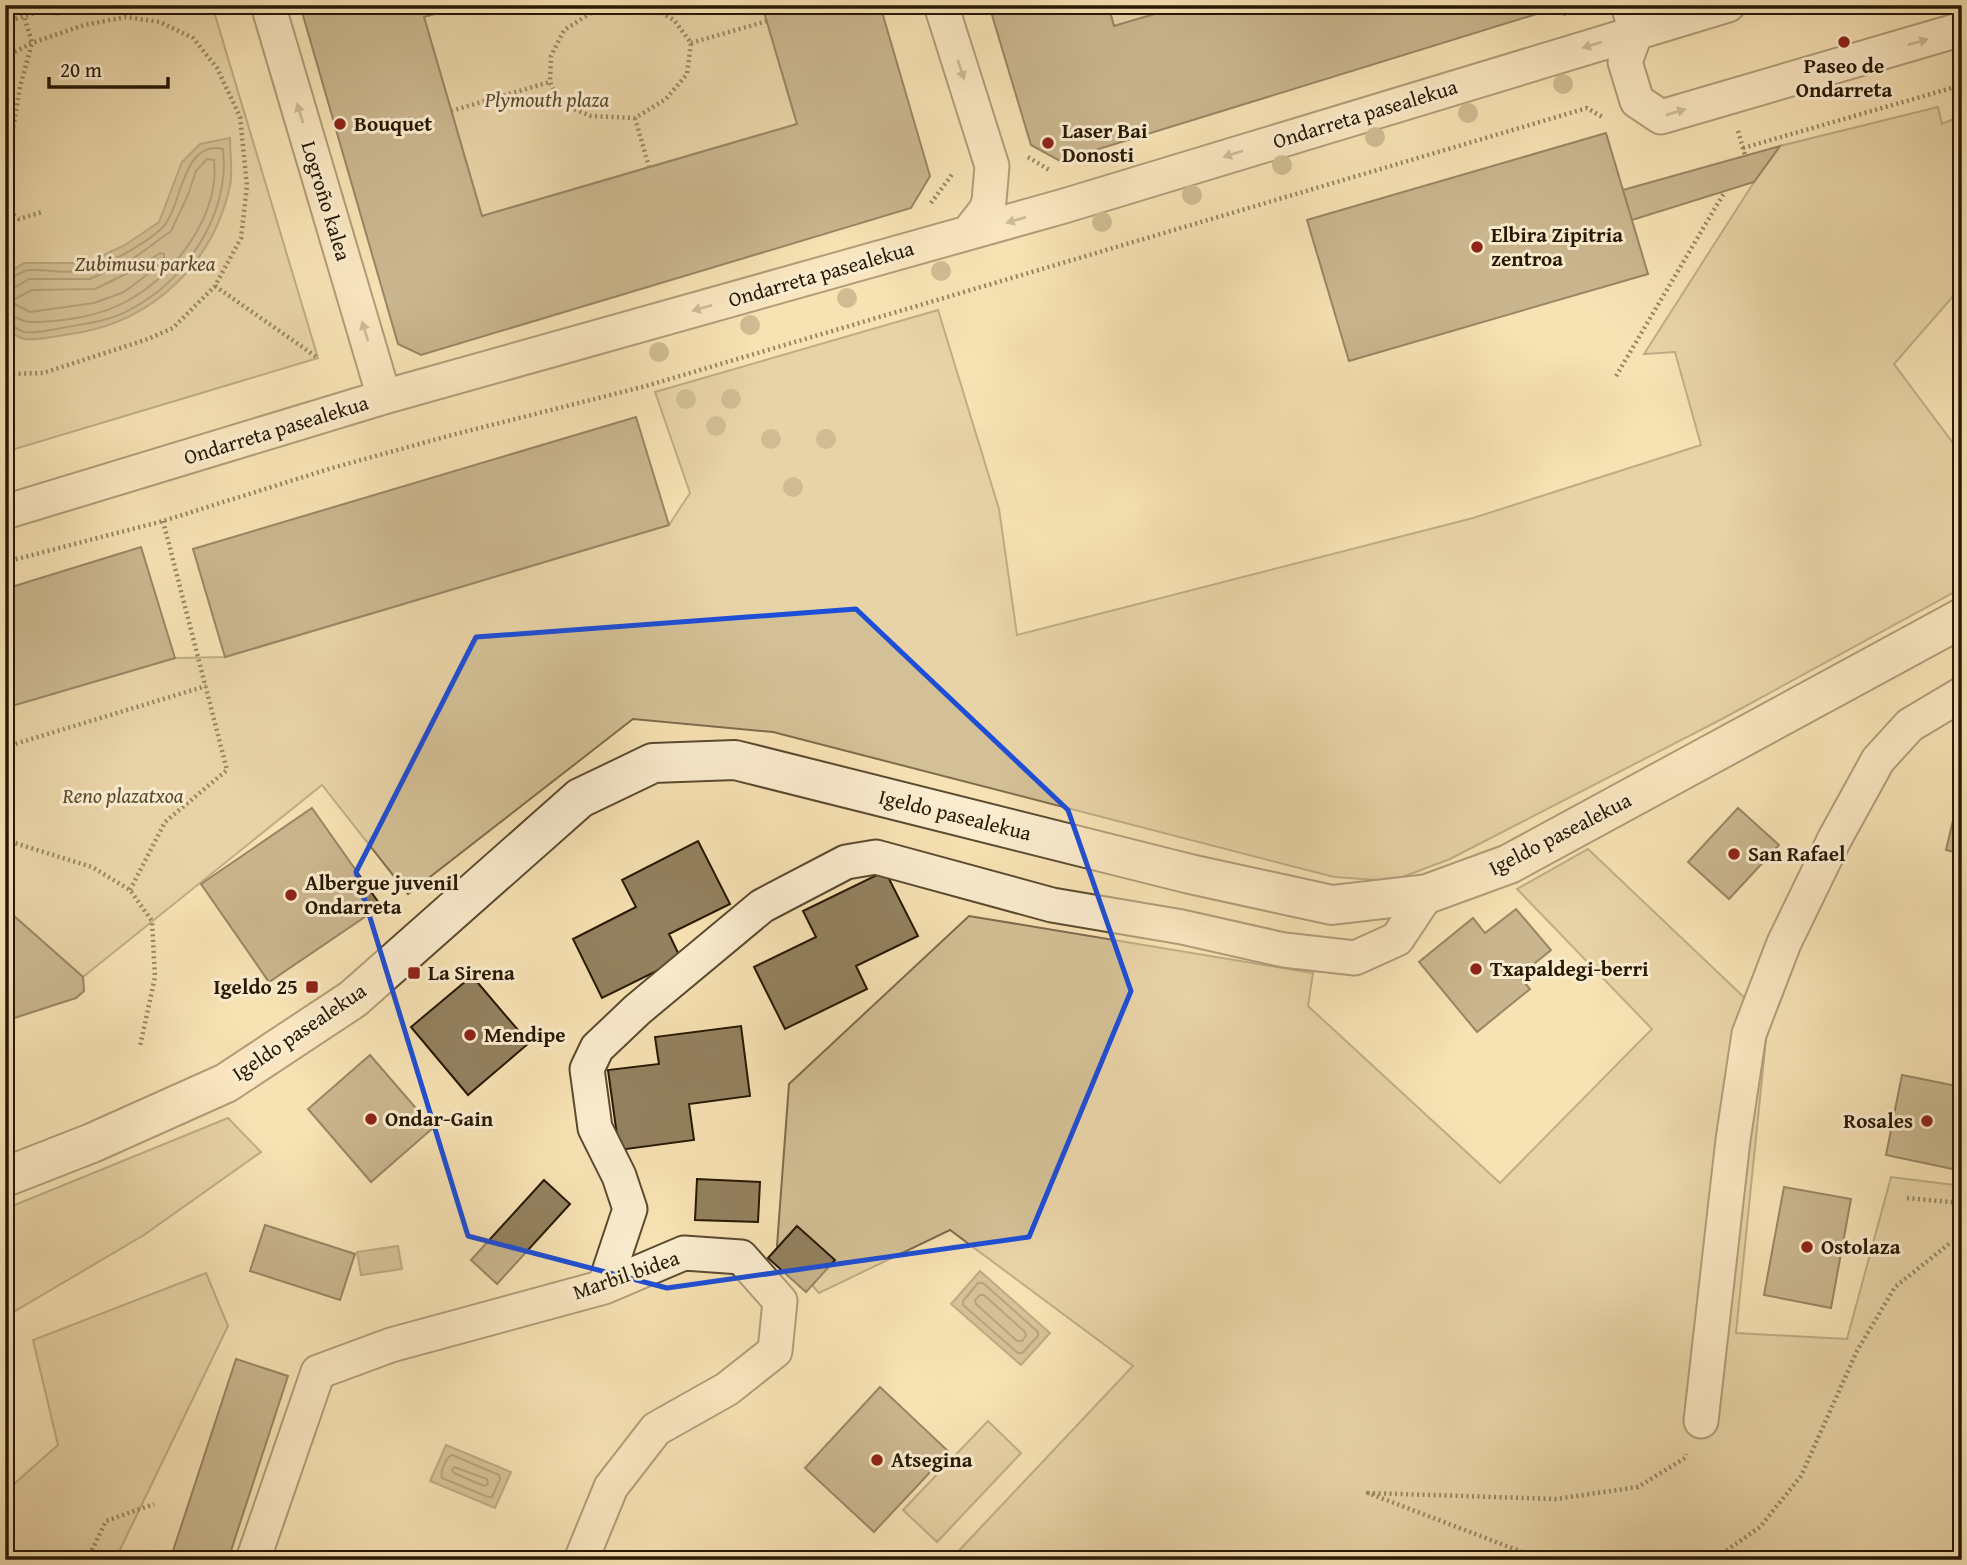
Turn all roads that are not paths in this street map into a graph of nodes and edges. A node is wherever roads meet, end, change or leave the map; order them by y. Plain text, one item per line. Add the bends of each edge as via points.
1 (268, 5) edge
2 (941, 5) edge
3 (1728, 5) edge
4 (1632, 19) edge
5 (1962, 29) edge
6 (968, 233) junction
7 (384, 397) junction
8 (5, 512) edge
9 (1962, 618) edge
10 (1962, 694) edge
11 (1427, 894) junction
12 (92, 1143) junction
13 (5, 1151) edge
14 (5, 1177) edge
15 (604, 1286) junction
16 (1701, 1421) road end
17 (253, 1560) edge
18 (581, 1560) edge

7 -> 1 street, Logroño kalea
2 -> 6 street via 992,166 986,210
3 - 4 street, Ondarreta pasealekua
4 -> 5 street via 1625,62 1637,101 1661,117
4 -> 6 street, Ondarreta pasealekua
6 -> 7 street, Ondarreta pasealekua
7 - 8 street, Ondarreta pasealekua
9 - 11 street, Igeldo pasealekua via 1509,864
10 - 16 street via 1910,725 1878,760 1784,943 1749,1034
11 - 12 street, Igeldo pasealekua via 1332,905 735,760 653,763 580,797 353,999 226,1083
11 - 15 street via 1396,939 1355,958 1284,950 1052,905 876,857 846,862 762,906 597,1048 587,1069 595,1128 630,1209
12 - 13 street
12 - 14 street, Igeldo pasealekua
15 - 17 street, Marbil bidea via 391,1345 318,1372
15 - 18 street, Marbil bidea via 684,1254 741,1257 780,1301 775,1351 727,1389 656,1429 611,1487

